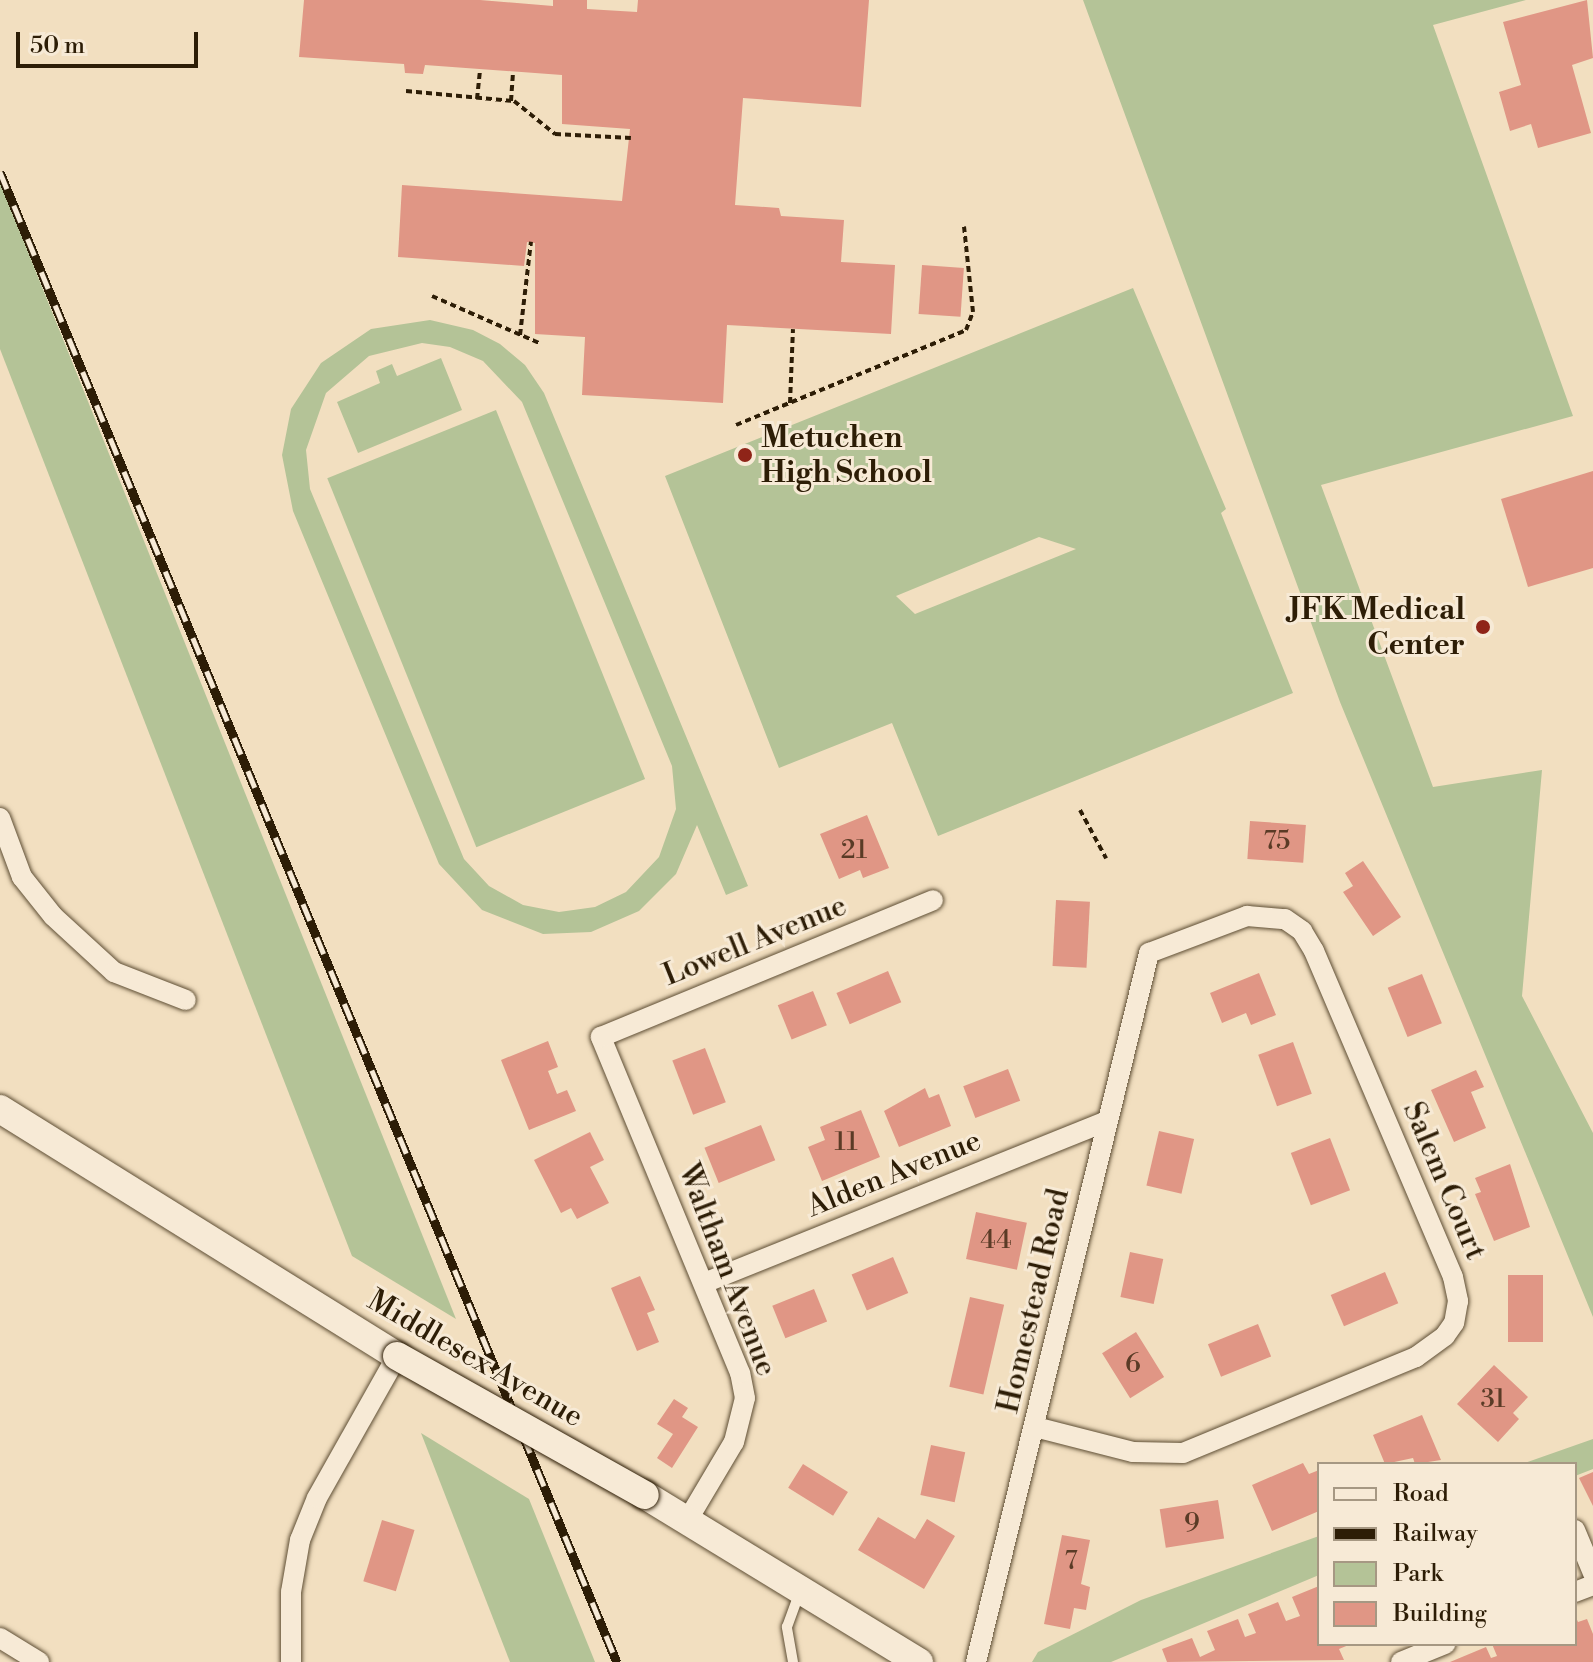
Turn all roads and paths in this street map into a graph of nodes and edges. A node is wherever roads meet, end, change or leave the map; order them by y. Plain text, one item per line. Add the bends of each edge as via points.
1 (480, 69) dead end
2 (513, 72) dead end
3 (406, 91) dead end
4 (477, 99) junction
5 (511, 101) junction
6 (631, 138) dead end
7 (964, 226) dead end
8 (531, 242) dead end
9 (432, 296) dead end
10 (793, 329) dead end
11 (520, 335) junction
12 (539, 343) dead end
13 (790, 403) junction
14 (736, 425) dead end
15 (1080, 810) dead end
16 (0, 818) edge
17 (1106, 858) dead end
18 (933, 900) dead end
19 (1149, 953) joint
20 (186, 1000) dead end
21 (601, 1037) joint
22 (0, 1109) edge
23 (1106, 1121) junction
24 (704, 1283) junction
25 (397, 1356) junction
26 (1035, 1427) junction
27 (687, 1521) junction
28 (1577, 1535) edge
29 (1593, 1573) edge
30 (800, 1590) junction
31 (0, 1638) edge
32 (1440, 1646) edge
33 (39, 1662) edge
34 (291, 1662) edge
35 (793, 1662) edge
36 (919, 1662) edge
37 (976, 1662) edge
38 (1401, 1662) edge

1 - 4 path
2 - 5 path
3 - 4 path
4 - 5 path
5 - 6 path via 555,134
7 - 13 path via 973,312 966,330
8 - 11 path
9 - 11 path
10 - 13 path
11 - 12 path
13 - 14 path
15 - 17 path
16 - 20 street via 22,877 53,916 114,972
18 - 21 street, Lowell Avenue
19 - 23 street, Homestead Road
19 - 26 street, Salem Court via 1247,916 1269,914 1302,931 1453,1277 1458,1301 1454,1323 1416,1357 1183,1453 1133,1452
21 - 24 street, Waltham Avenue
22 - 25 main road, Middlesex Avenue
23 - 24 street, Alden Avenue
23 - 26 street, Homestead Road
24 - 27 street, Waltham Avenue via 740,1373 744,1419
25 - 27 main road, Middlesex Avenue, bridge
25 - 34 street via 317,1498 300,1540 291,1592
26 - 37 street, Homestead Road
27 - 30 main road, Middlesex Avenue
28 - 29 street
30 - 35 lane via 787,1627
30 - 36 main road, Middlesex Avenue
31 - 33 street
32 - 38 street

